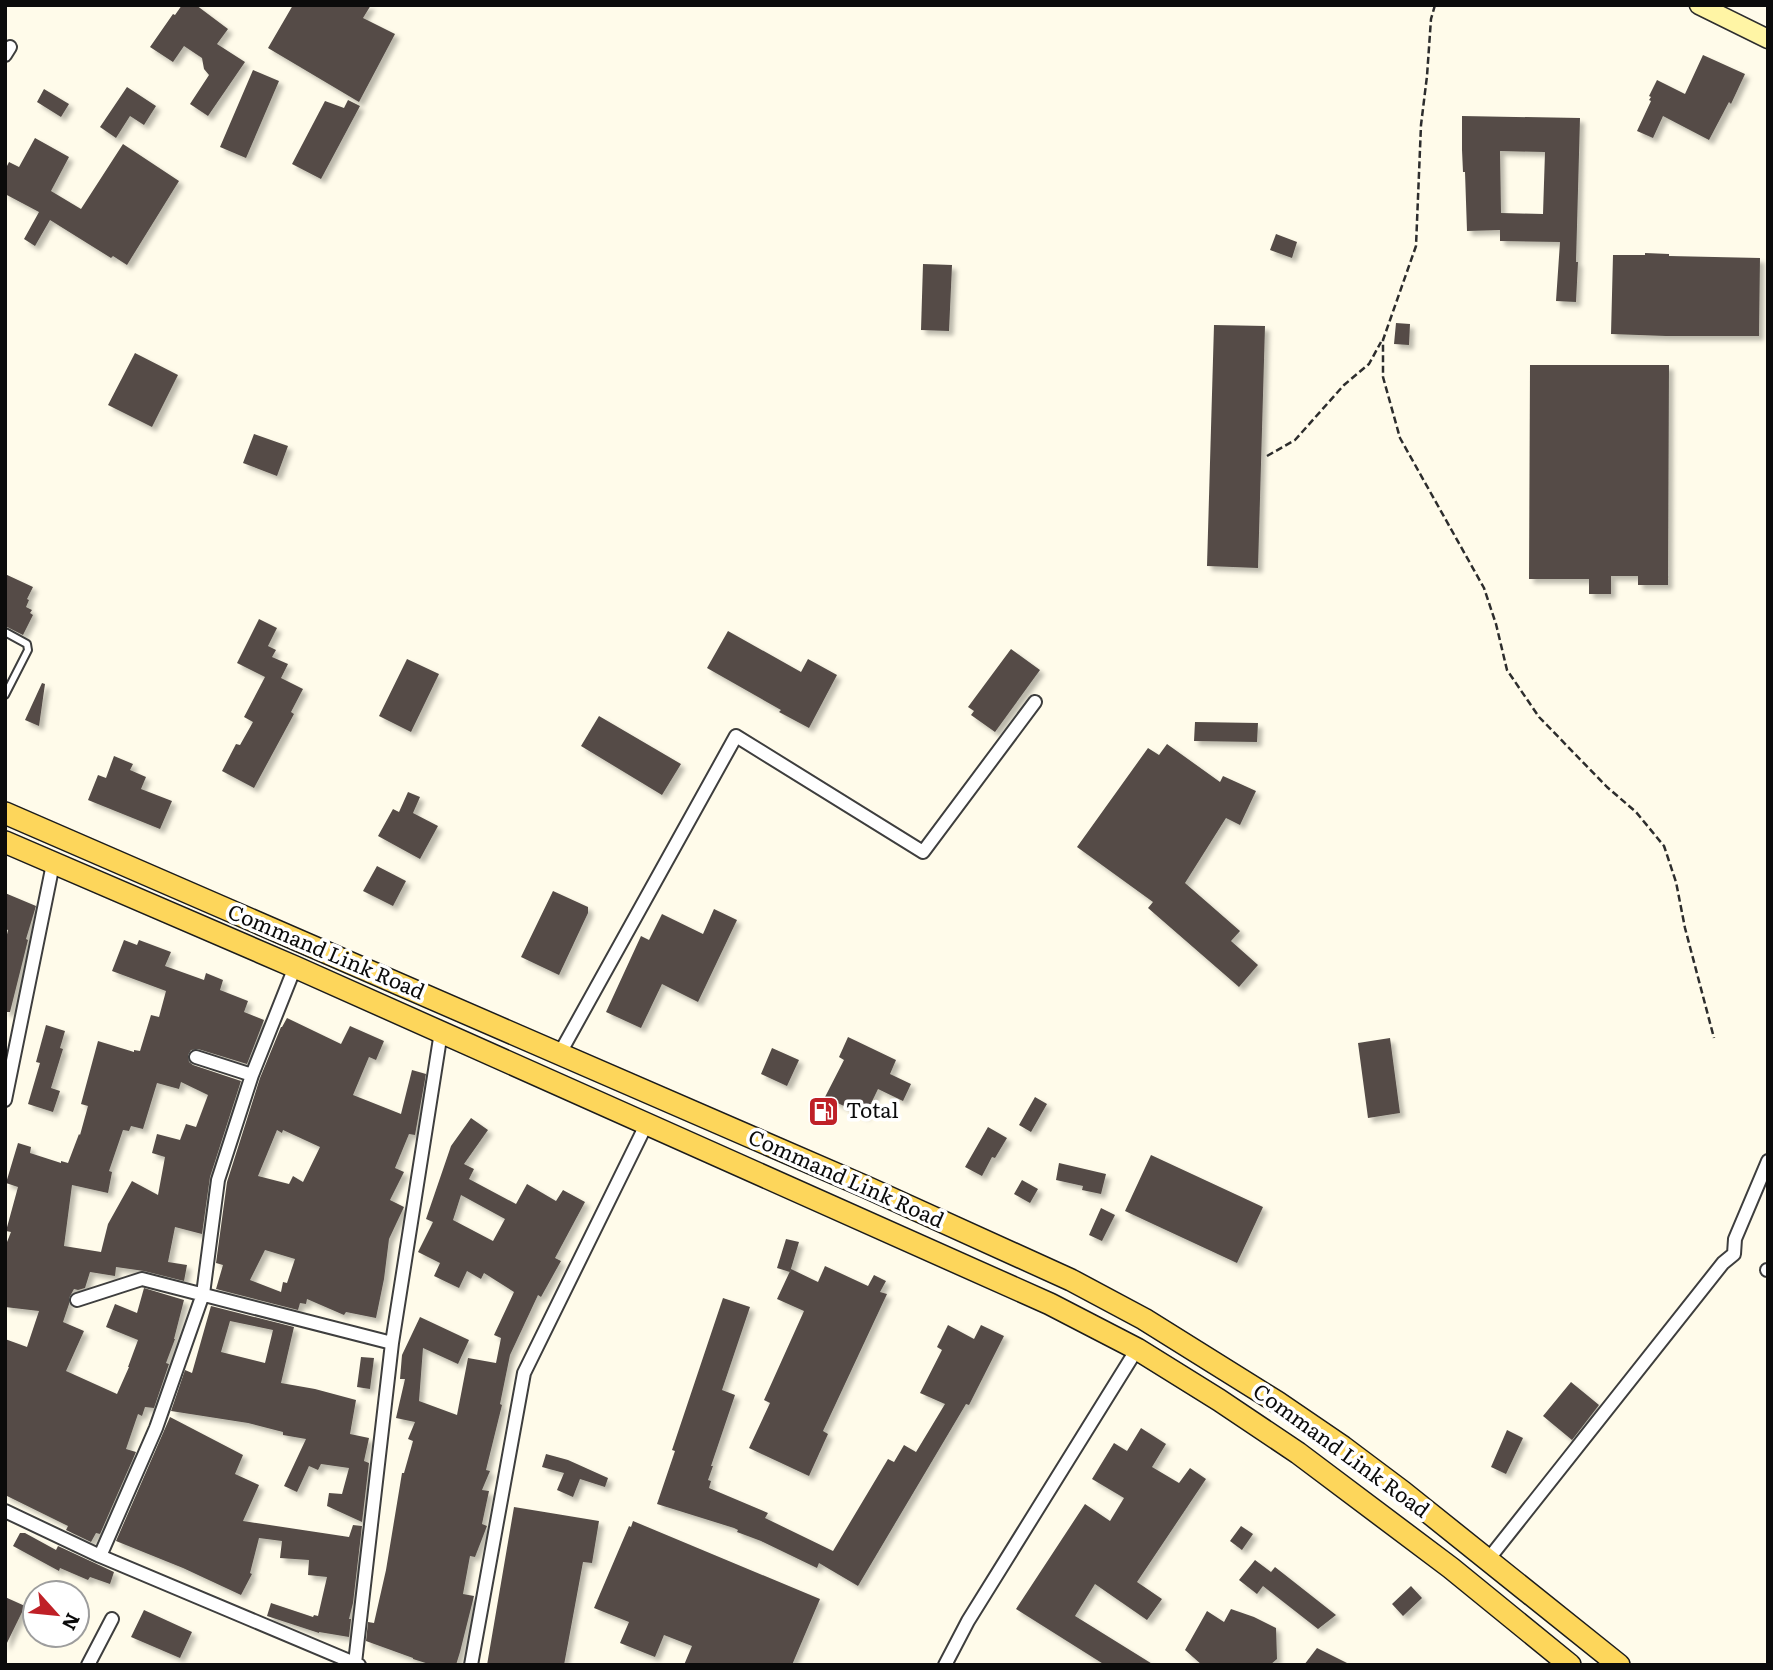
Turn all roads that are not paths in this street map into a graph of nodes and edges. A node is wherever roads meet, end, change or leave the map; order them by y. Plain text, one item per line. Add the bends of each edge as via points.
1 (1699, 5) edge
2 (1768, 39) edge
3 (5, 632) edge
4 (6, 689) edge
5 (1035, 702) dead end
6 (5, 813) edge
7 (5, 842) edge
8 (53, 864) junction
9 (295, 967) junction
10 (441, 1032) junction
11 (560, 1053) junction
12 (195, 1056) dead end
13 (252, 1075) junction
14 (5, 1100) edge
15 (646, 1125) junction
16 (1768, 1161) edge
17 (204, 1294) junction
18 (78, 1300) dead end
19 (392, 1343) junction
20 (1137, 1349) junction
21 (5, 1511) edge
22 (100, 1556) junction
23 (1487, 1560) junction
24 (112, 1619) dead end
25 (357, 1664) edge
26 (88, 1665) edge
27 (471, 1665) edge
28 (945, 1665) edge
29 (1570, 1665) edge
30 (1619, 1665) edge

1 - 2 street
3 - 4 lane via 27,644 28,650
5 - 11 street via 923,852 736,736
6 - 11 main road, Command Link Road
7 - 8 main road, Command Link Road
8 - 9 main road, Command Link Road
8 - 14 street
9 - 10 main road, Command Link Road
9 - 13 street
10 - 15 main road, Command Link Road
10 - 19 street
11 - 23 main road, Command Link Road via 1071,1280 1144,1319 1343,1447
12 - 13 street
13 - 17 street via 218,1180
15 - 20 main road, Command Link Road via 1051,1304
15 - 27 street via 524,1373
16 - 23 street via 1735,1239 1734,1254
17 - 18 street via 142,1279
17 - 19 street
17 - 22 street via 156,1428
19 - 25 street
20 - 28 street
20 - 29 main road, Command Link Road via 1298,1453
21 - 22 street
22 - 25 street
23 - 30 main road, Command Link Road
24 - 26 street

